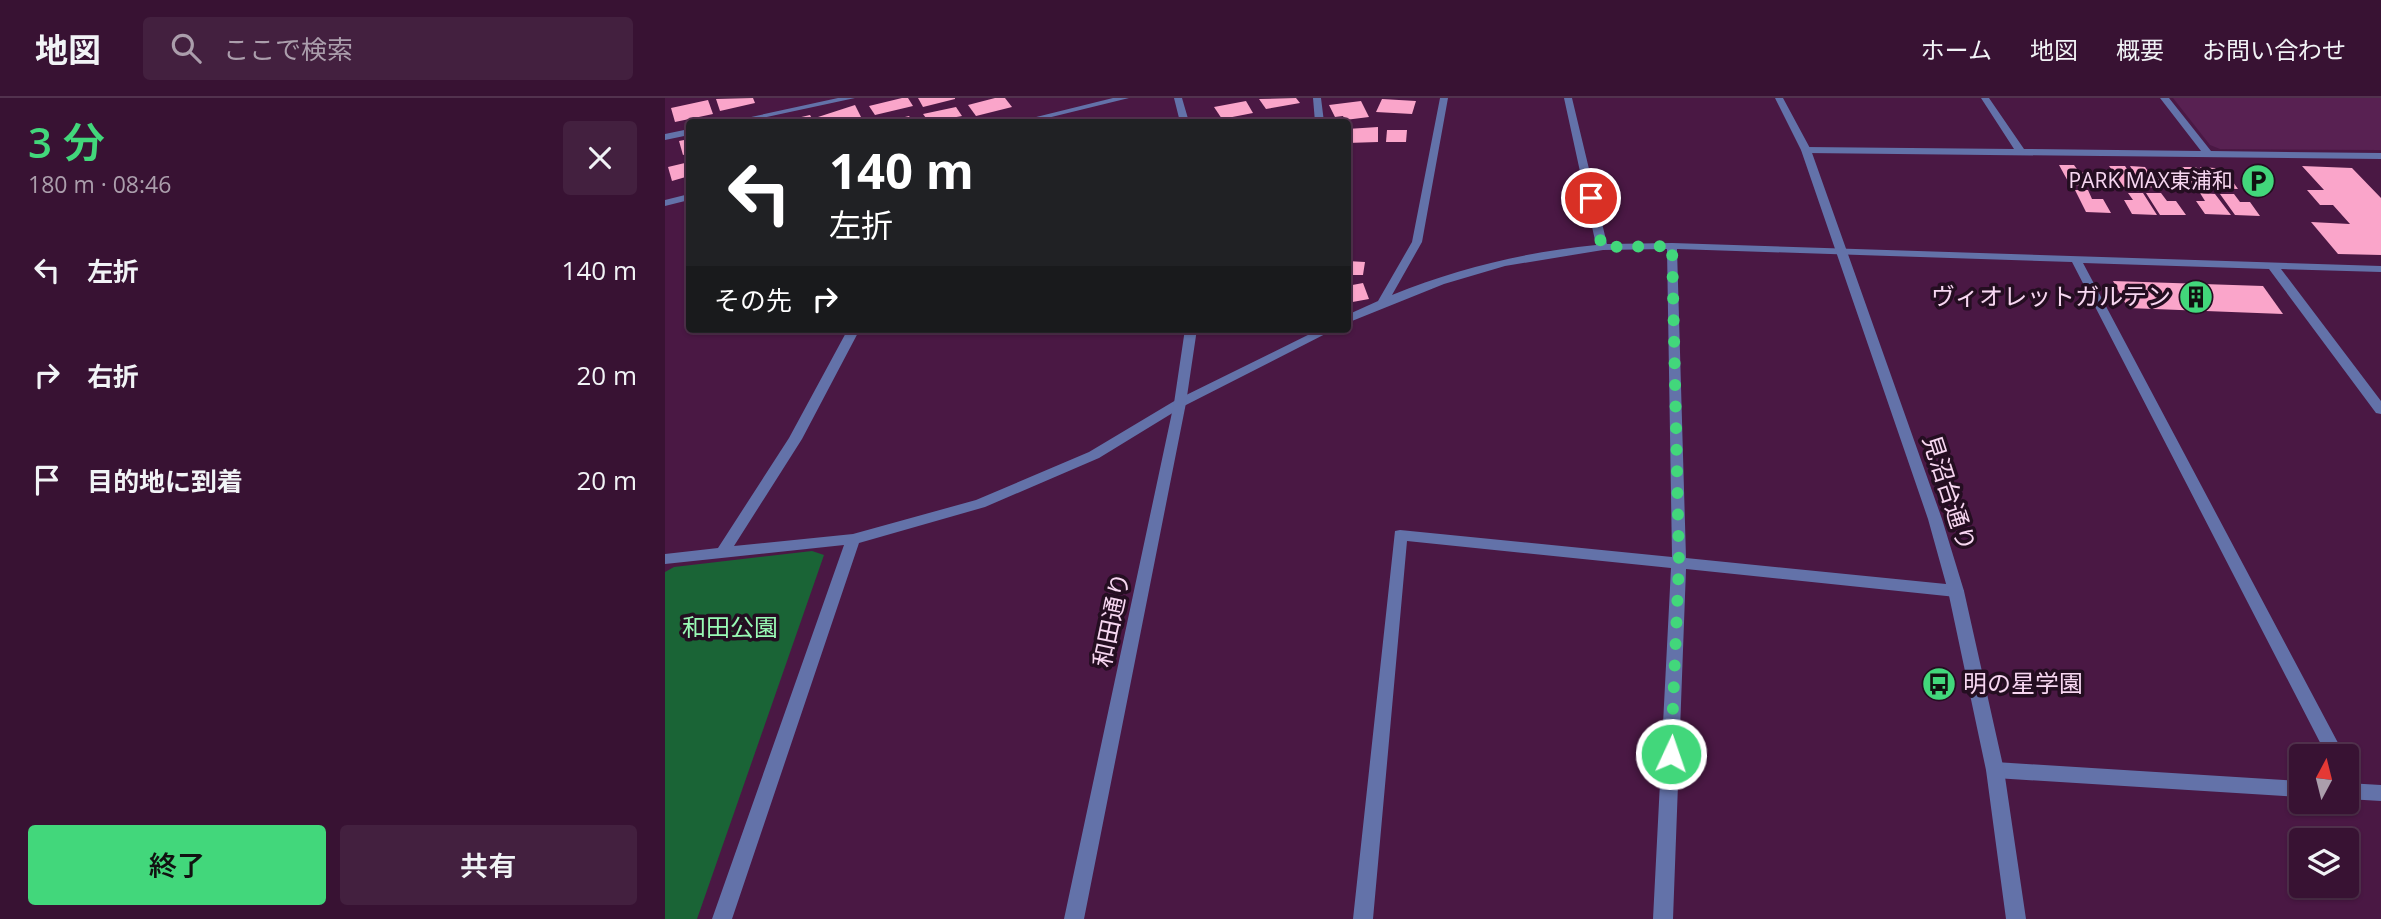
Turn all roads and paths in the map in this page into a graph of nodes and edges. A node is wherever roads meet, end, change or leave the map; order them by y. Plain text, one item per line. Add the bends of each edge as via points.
1 (851, 98) edge
2 (1125, 98) edge
3 (1178, 98) edge
4 (1317, 98) edge
5 (1444, 98) edge
6 (1568, 98) edge
7 (1779, 98) edge
8 (1985, 98) edge
9 (2164, 98) edge
10 (748, 119) edge
11 (1034, 119) edge
12 (1184, 119) edge
13 (1320, 119) edge
14 (686, 133) edge
15 (665, 137) edge
16 (1806, 150) junction
17 (2021, 152) junction
18 (2209, 155) junction
19 (2377, 156) edge
20 (2381, 165) edge
21 (686, 198) edge
22 (665, 203) edge
23 (1672, 246) junction
24 (1602, 247) junction
25 (1842, 252) junction
26 (2077, 261) junction
27 (2273, 266) junction
28 (2381, 269) edge
29 (1383, 302) junction
30 (1351, 318) edge
31 (853, 333) edge
32 (1190, 333) edge
33 (1321, 333) edge
34 (1180, 403) junction
35 (2381, 410) edge
36 (853, 539) junction
37 (722, 553) junction
38 (665, 559) edge
39 (1679, 562) junction
40 (1956, 591) junction
41 (2330, 744) edge
42 (1995, 770) junction
43 (2289, 788) edge
44 (2359, 789) edge
45 (2381, 793) edge
46 (722, 919) edge
47 (1074, 919) edge
48 (1363, 919) edge
49 (1663, 919) edge
50 (2016, 919) edge

1 - 10 street
2 - 11 street
3 - 12 street
4 - 13 street
5 - 29 street via 1417,242
6 - 24 street
7 - 16 street, 見沼台通り
8 - 17 street
9 - 18 street
14 - 15 street
16 - 17 street
16 - 25 street, 見沼台通り
17 - 18 street
18 - 19 street
19 - 20 street
21 - 22 street
23 - 24 street
23 - 25 street
23 - 39 street
24 - 29 street via 1511,261
25 - 26 street
25 - 40 street, 見沼台通り
26 - 27 street
26 - 41 street
27 - 28 street
27 - 35 street
29 - 30 street
31 - 37 street via 795,439
32 - 34 street, 和田通り
33 - 34 street
34 - 36 street via 1094,455 980,504
34 - 47 street, 和田通り
36 - 37 street
36 - 46 street
37 - 38 street
39 - 40 street
39 - 48 street via 1400,535
39 - 49 street
40 - 42 street, 見沼台通り
42 - 43 street
42 - 50 street, 見沼台通り
44 - 45 street

